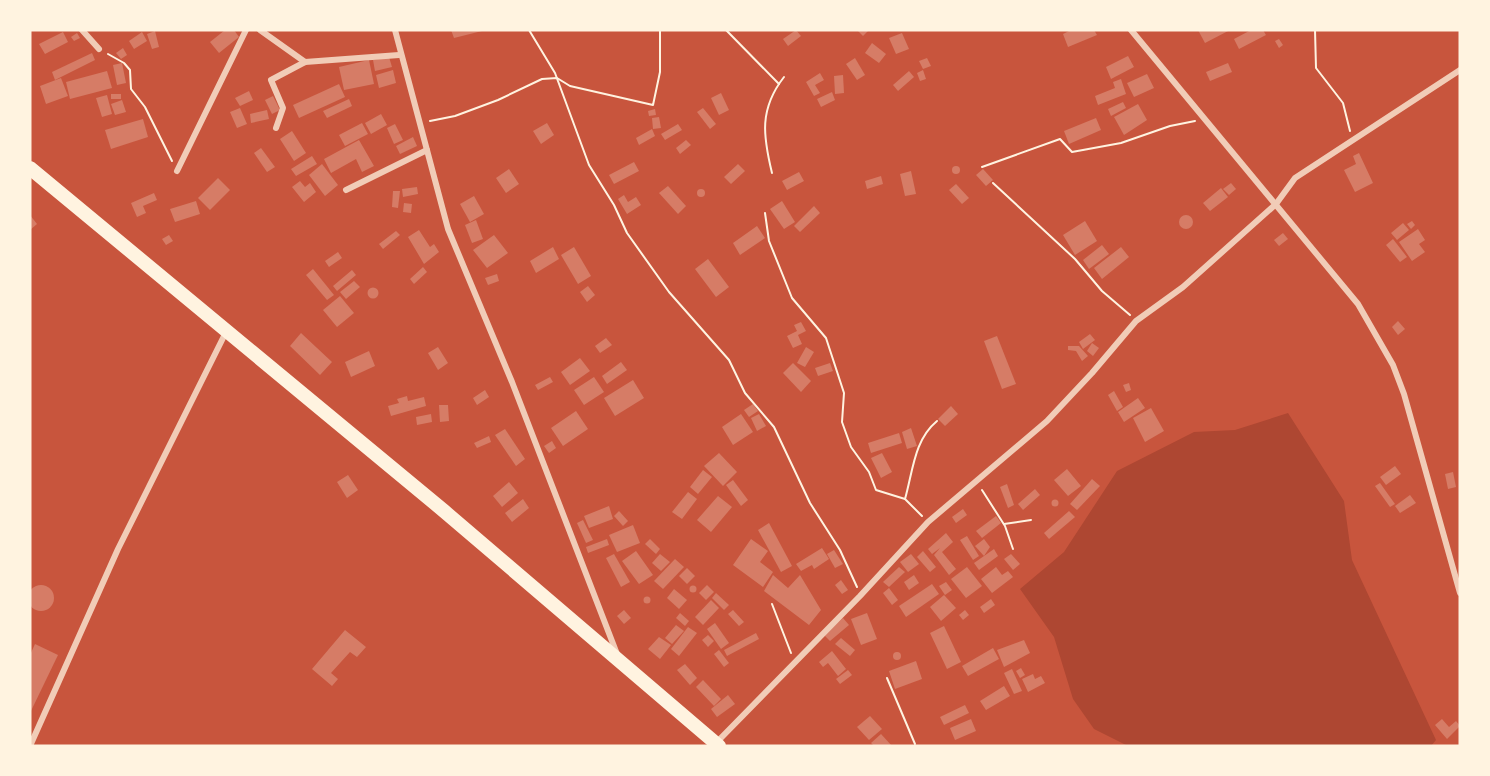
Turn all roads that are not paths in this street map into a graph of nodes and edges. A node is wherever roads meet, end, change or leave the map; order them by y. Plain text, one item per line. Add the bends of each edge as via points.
1 (82, 30) edge
2 (246, 30) edge
3 (260, 30) edge
4 (395, 30) edge
5 (1131, 30) edge
6 (99, 49) road end
7 (399, 55) junction
8 (305, 62) junction
9 (1460, 70) edge
10 (276, 129) dead end
11 (428, 150) junction
12 (30, 168) edge
13 (177, 171) road end
14 (346, 190) dead end
15 (1276, 204) junction
16 (226, 332) junction
17 (1460, 593) edge
18 (619, 660) junction
19 (718, 744) edge
20 (30, 746) edge

1 - 6 street
2 - 13 street
3 - 8 street
4 - 7 street
5 - 15 street
7 - 8 street
7 - 11 street
8 - 10 street via 271,80 284,108
9 - 15 street via 1295,178
11 - 14 street
11 - 18 street via 448,229 512,382
12 - 16 highway
15 - 17 street via 1358,304 1392,365 1404,394
15 - 19 street via 1183,287 1136,321 1047,421 928,522
16 - 18 highway
16 - 20 street via 118,549
18 - 19 highway

